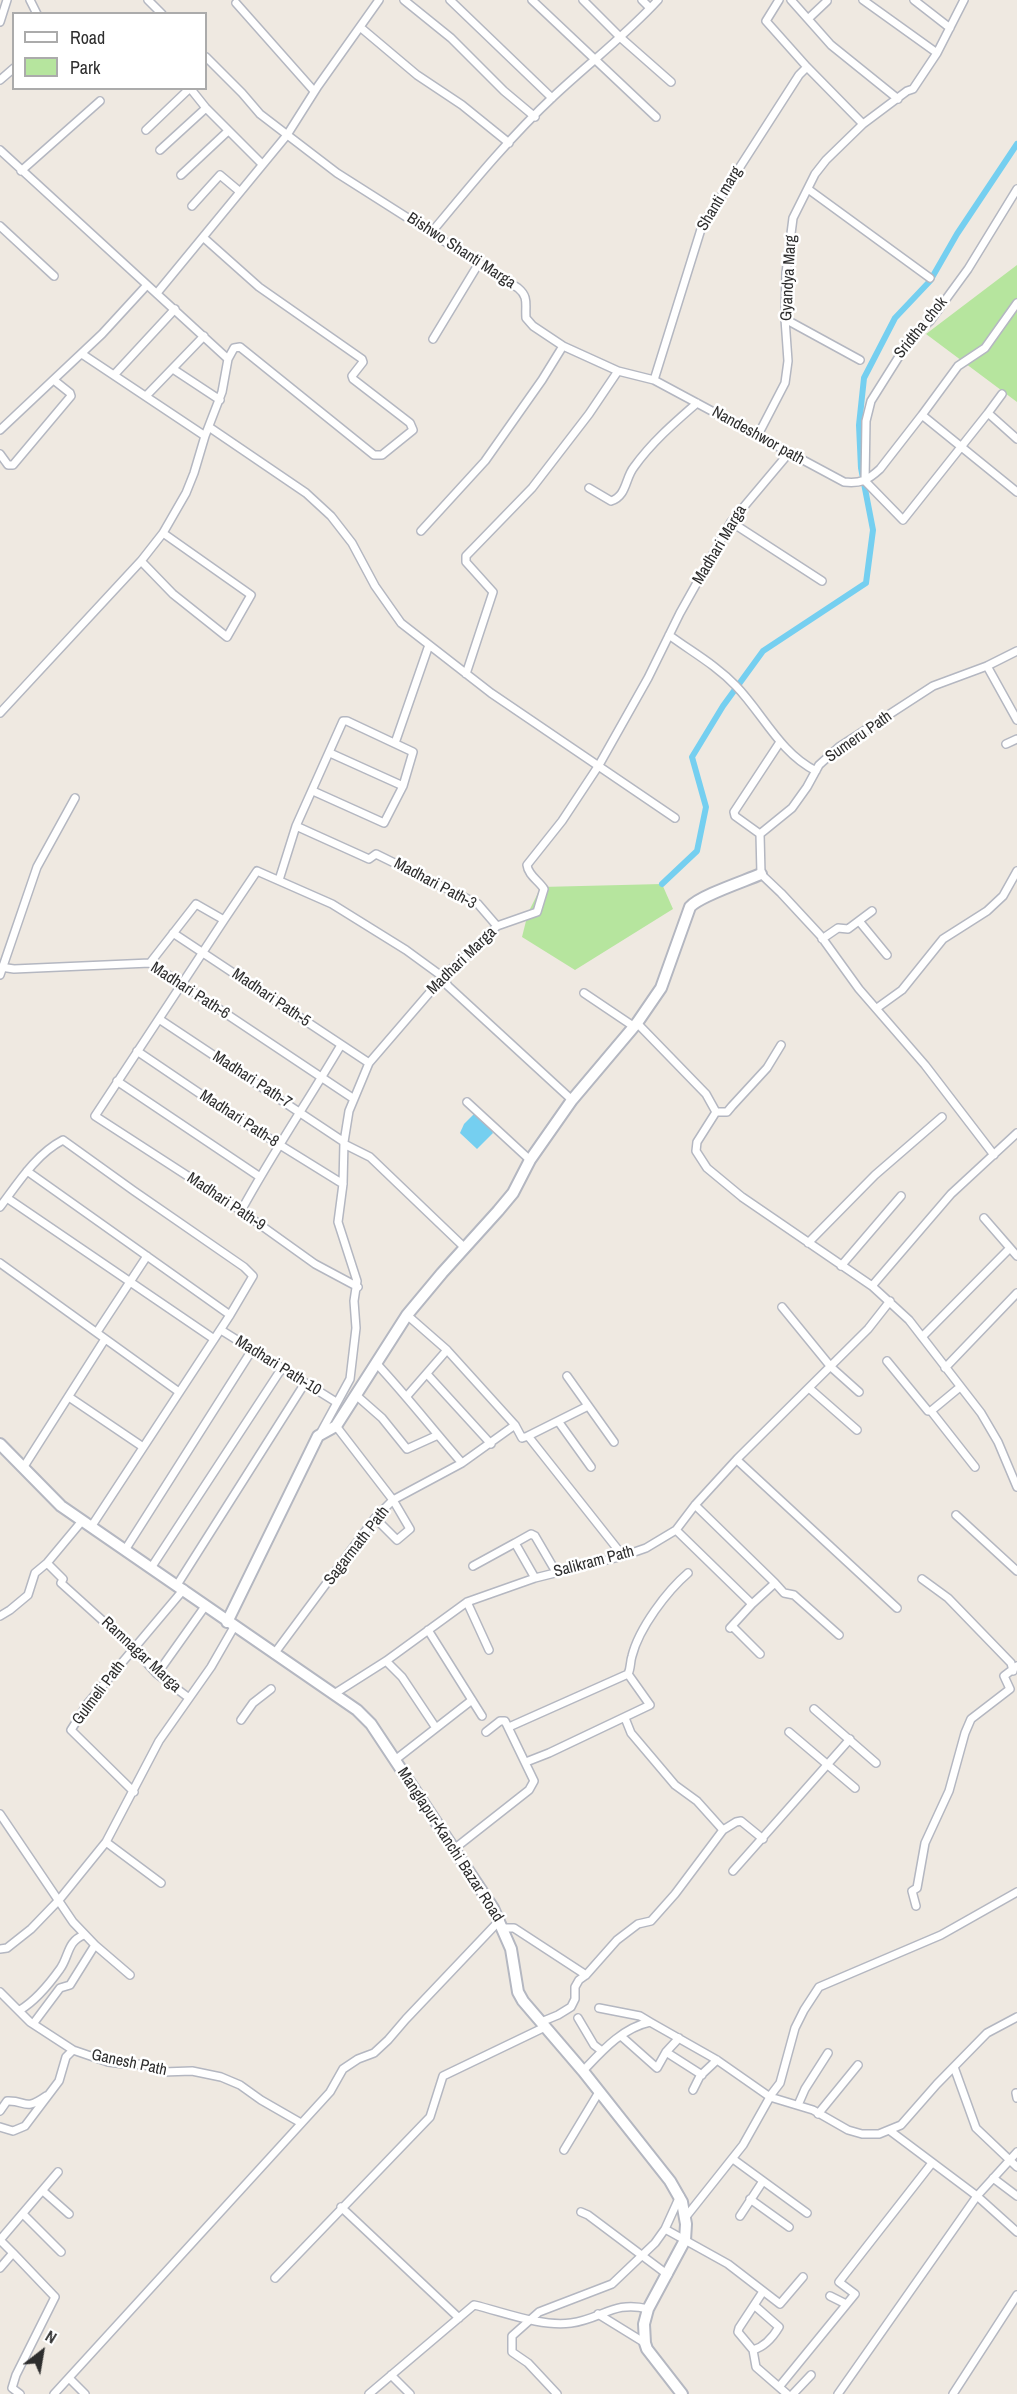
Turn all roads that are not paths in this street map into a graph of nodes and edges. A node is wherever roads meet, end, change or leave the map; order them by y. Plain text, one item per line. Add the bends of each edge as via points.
1 (7, 0) edge
2 (148, 0) edge
3 (404, 0) edge
4 (450, 0) edge
5 (532, 0) edge
6 (583, 0) edge
7 (642, 0) edge
8 (658, 0) edge
9 (779, 0) edge
10 (790, 0) edge
11 (827, 0) edge
12 (863, 0) edge
13 (915, 0) edge
14 (964, 0) edge
15 (377, 1) edge
16 (236, 3) dead end
17 (650, 8) junction
18 (160, 12) edge
19 (808, 19) junction
20 (0, 22) edge
21 (360, 27) junction
22 (950, 28) junction
23 (621, 38) junction
24 (937, 53) junction
25 (207, 58) edge
26 (596, 59) junction
27 (807, 68) junction
28 (12, 70) edge
29 (0, 80) edge
30 (671, 82) dead end
31 (188, 90) edge
32 (192, 90) edge
33 (314, 91) junction
34 (552, 98) junction
35 (898, 99) junction
36 (100, 101) dead end
37 (206, 108) junction
38 (535, 117) junction
39 (656, 117) dead end
40 (863, 124) junction
41 (146, 130) dead end
42 (228, 130) junction
43 (287, 135) junction
44 (509, 142) junction
45 (0, 150) edge
46 (160, 150) dead end
47 (262, 164) junction
48 (21, 171) junction
49 (181, 175) dead end
50 (808, 189) junction
51 (239, 191) junction
52 (1015, 195) edge
53 (192, 206) dead end
54 (0, 226) edge
55 (431, 233) junction
56 (204, 238) junction
57 (479, 263) junction
58 (54, 276) dead end
59 (930, 278) dead end
60 (147, 285) junction
61 (157, 293) junction
62 (1017, 303) edge
63 (174, 309) junction
64 (785, 320) junction
65 (204, 336) junction
66 (434, 339) dead end
67 (563, 346) junction
68 (82, 354) junction
69 (228, 360) junction
70 (860, 360) dead end
71 (173, 369) junction
72 (618, 371) junction
73 (114, 375) junction
74 (654, 380) junction
75 (55, 381) junction
76 (1002, 394) dead end
77 (146, 396) junction
78 (220, 400) junction
79 (697, 403) junction
80 (988, 413) junction
81 (921, 415) junction
82 (209, 427) junction
83 (0, 430) edge
84 (758, 435) junction
85 (205, 436) junction
86 (1017, 439) edge
87 (962, 447) junction
88 (789, 453) junction
89 (0, 454) edge
90 (865, 481) junction
91 (589, 488) dead end
92 (1017, 492) edge
93 (730, 522) junction
94 (421, 531) dead end
95 (163, 533) junction
96 (141, 561) junction
97 (822, 580) dead end
98 (669, 635) junction
99 (429, 645) junction
100 (1017, 651) edge
101 (987, 666) junction
102 (466, 674) junction
103 (1, 710) edge
104 (1017, 720) edge
105 (1017, 739) edge
106 (395, 742) junction
107 (780, 742) junction
108 (1006, 744) dead end
109 (330, 753) junction
110 (599, 765) junction
111 (816, 771) junction
112 (403, 786) junction
113 (313, 791) junction
114 (75, 798) dead end
115 (675, 818) dead end
116 (296, 826) junction
117 (760, 834) junction
118 (1017, 871) edge
119 (761, 874) junction
120 (279, 880) junction
121 (872, 911) dead end
122 (224, 920) junction
123 (859, 921) junction
124 (497, 926) junction
125 (174, 933) junction
126 (822, 939) junction
127 (203, 951) junction
128 (887, 955) dead end
129 (150, 963) junction
130 (1, 970) edge
131 (443, 977) junction
132 (181, 983) junction
133 (584, 993) dead end
134 (877, 1008) junction
135 (159, 1019) junction
136 (635, 1024) junction
137 (341, 1045) junction
138 (781, 1045) dead end
139 (137, 1051) junction
140 (369, 1063) junction
141 (321, 1079) junction
142 (117, 1081) junction
143 (354, 1099) junction
144 (572, 1100) junction
145 (467, 1102) dead end
146 (301, 1112) junction
147 (716, 1112) junction
148 (942, 1117) dead end
149 (1017, 1133) edge
150 (344, 1143) junction
151 (281, 1146) junction
152 (994, 1155) junction
153 (530, 1160) junction
154 (27, 1171) junction
155 (260, 1177) junction
156 (343, 1184) junction
157 (901, 1196) dead end
158 (7, 1198) junction
159 (0, 1207) edge
160 (241, 1211) junction
161 (984, 1218) dead end
162 (808, 1243) junction
163 (465, 1248) junction
164 (1010, 1248) junction
165 (147, 1256) junction
166 (1017, 1257) edge
167 (0, 1263) edge
168 (841, 1266) junction
169 (131, 1283) junction
170 (872, 1286) junction
171 (358, 1287) junction
172 (1017, 1293) edge
173 (890, 1301) junction
174 (782, 1306) dead end
175 (230, 1315) junction
176 (407, 1315) junction
177 (220, 1330) junction
178 (97, 1332) junction
179 (922, 1336) junction
180 (105, 1339) junction
181 (214, 1339) junction
182 (252, 1350) junction
183 (447, 1350) junction
184 (887, 1361) dead end
185 (376, 1363) junction
186 (831, 1367) junction
187 (282, 1368) junction
188 (945, 1368) junction
189 (427, 1374) junction
190 (567, 1376) dead end
191 (305, 1383) junction
192 (960, 1387) junction
193 (809, 1388) junction
194 (179, 1392) junction
195 (859, 1392) dead end
196 (357, 1396) junction
197 (407, 1396) junction
198 (69, 1397) junction
199 (336, 1402) junction
200 (588, 1406) junction
201 (931, 1411) junction
202 (558, 1421) junction
203 (515, 1425) junction
204 (336, 1426) junction
205 (857, 1430) dead end
206 (438, 1435) junction
207 (318, 1436) junction
208 (528, 1436) junction
209 (615, 1442) dead end
210 (0, 1444) edge
211 (491, 1444) junction
212 (143, 1447) junction
213 (737, 1460) junction
214 (462, 1463) junction
215 (591, 1467) dead end
216 (975, 1467) dead end
217 (23, 1468) junction
218 (1015, 1474) edge
219 (1017, 1487) edge
220 (393, 1500) junction
221 (695, 1505) junction
222 (956, 1515) dead end
223 (375, 1518) junction
224 (86, 1524) junction
225 (676, 1530) junction
226 (514, 1543) junction
227 (124, 1550) junction
228 (623, 1556) junction
229 (46, 1563) junction
230 (473, 1566) dead end
231 (151, 1568) junction
232 (1017, 1571) edge
233 (556, 1572) junction
234 (688, 1573) dead end
235 (535, 1578) junction
236 (922, 1579) dead end
237 (775, 1583) junction
238 (180, 1587) junction
239 (467, 1602) junction
240 (752, 1604) junction
241 (206, 1605) junction
242 (897, 1608) dead end
243 (0, 1616) edge
244 (231, 1624) junction
245 (428, 1630) junction
246 (839, 1635) dead end
247 (133, 1648) junction
248 (489, 1650) dead end
249 (274, 1654) junction
250 (760, 1654) dead end
251 (386, 1660) junction
252 (1015, 1668) edge
253 (157, 1674) junction
254 (628, 1674) junction
255 (271, 1689) dead end
256 (334, 1694) junction
257 (189, 1698) junction
258 (472, 1700) junction
259 (814, 1708) dead end
260 (482, 1716) dead end
261 (625, 1718) junction
262 (241, 1720) dead end
263 (509, 1727) junction
264 (436, 1728) junction
265 (486, 1732) dead end
266 (789, 1732) dead end
267 (850, 1739) junction
268 (396, 1760) junction
269 (526, 1762) junction
270 (876, 1762) dead end
271 (826, 1765) junction
272 (855, 1788) dead end
273 (134, 1792) junction
274 (0, 1814) edge
275 (723, 1830) junction
276 (763, 1839) junction
277 (106, 1842) junction
278 (454, 1849) junction
279 (733, 1871) dead end
280 (161, 1883) dead end
281 (1017, 1892) edge
282 (58, 1900) junction
283 (916, 1906) dead end
284 (501, 1924) junction
285 (84, 1935) junction
286 (95, 1945) junction
287 (0, 1949) edge
288 (130, 1975) dead end
289 (586, 1975) junction
290 (0, 1992) edge
291 (599, 2008) dead end
292 (20, 2010) junction
293 (1017, 2017) edge
294 (578, 2018) dead end
295 (650, 2022) junction
296 (33, 2024) junction
297 (543, 2024) junction
298 (621, 2036) junction
299 (679, 2038) junction
300 (73, 2050) junction
301 (602, 2051) junction
302 (666, 2052) junction
303 (828, 2053) dead end
304 (717, 2060) junction
305 (858, 2065) dead end
306 (954, 2067) junction
307 (583, 2071) junction
308 (702, 2075) junction
309 (693, 2090) dead end
310 (599, 2092) junction
311 (50, 2093) junction
312 (1016, 2093) edge
313 (770, 2096) junction
314 (1017, 2098) edge
315 (798, 2106) junction
316 (0, 2111) edge
317 (818, 2114) junction
318 (301, 2123) junction
319 (0, 2127) edge
320 (889, 2130) junction
321 (564, 2150) dead end
322 (1017, 2152) edge
323 (733, 2159) junction
324 (1009, 2161) junction
325 (932, 2163) junction
326 (1017, 2167) edge
327 (58, 2172) dead end
328 (993, 2178) junction
329 (763, 2181) junction
330 (43, 2191) junction
331 (680, 2196) junction
332 (977, 2196) junction
333 (1017, 2196) edge
334 (750, 2199) junction
335 (341, 2207) junction
336 (580, 2212) dead end
337 (807, 2213) dead end
338 (23, 2214) junction
339 (69, 2214) dead end
340 (740, 2216) dead end
341 (686, 2218) junction
342 (789, 2227) dead end
343 (665, 2229) junction
344 (1017, 2232) edge
345 (0, 2240) edge
346 (686, 2241) junction
347 (61, 2252) dead end
348 (13, 2253) junction
349 (643, 2257) junction
350 (0, 2268) edge
351 (668, 2276) junction
352 (803, 2277) dead end
353 (275, 2278) dead end
354 (762, 2293) junction
355 (1017, 2295) edge
356 (830, 2296) dead end
357 (846, 2304) junction
358 (754, 2305) junction
359 (648, 2309) junction
360 (598, 2314) junction
361 (459, 2318) junction
362 (530, 2319) junction
363 (645, 2343) junction
364 (753, 2350) junction
365 (391, 2375) junction
366 (811, 2375) dead end
367 (69, 2378) junction
368 (779, 2387) junction
369 (20, 2394) edge
370 (54, 2394) edge
371 (85, 2394) edge
372 (369, 2394) edge
373 (410, 2394) edge
374 (557, 2394) edge
375 (682, 2394) edge
376 (788, 2394) edge
377 (793, 2394) edge
378 (838, 2394) edge
379 (953, 2394) edge

1 - 20 street
2 - 18 street
3 - 38 street
4 - 34 street
5 - 26 street
6 - 23 street
7 - 17 street
8 - 17 street
9 - 27 street via 765,20
10 - 19 street
11 - 19 street
12 - 24 street
13 - 22 street
14 - 22 street, Gyandya Marg
15 - 21 street
16 - 33 street
17 - 23 street
19 - 35 street via 831,45
21 - 33 street
21 - 44 street via 417,75
22 - 24 street, Gyandya Marg
23 - 26 street
23 - 30 street
24 - 35 street, Gyandya Marg via 913,88
25 - 43 street, Bishwo Shanti Marga via 260,114
26 - 34 street
26 - 39 street
27 - 40 street
27 - 74 street, Shanti marg via 702,226
28 - 29 street
31 - 41 street
32 - 37 street
33 - 43 street
34 - 38 street
35 - 40 street, Gyandya Marg
36 - 48 street
37 - 42 street
37 - 46 street
38 - 44 street
40 - 50 street, Gyandya Marg via 826,160
42 - 47 street
42 - 49 street
43 - 47 street
43 - 55 street, Bishwo Shanti Marga via 337,173
44 - 55 street
45 - 48 street
47 - 51 street
48 - 60 street
50 - 59 street
50 - 64 street, Gyandya Marg via 793,218
51 - 53 street via 220,175
51 - 56 street
52 - 90 street, Sridtha chok via 968,269 930,321 913,335 871,401 866,421
54 - 58 street
55 - 57 street, Bishwo Shanti Marga
56 - 61 street
56 - 69 street via 259,286 362,359 353,379 410,423 413,430 382,455 374,455 240,347 234,348
57 - 66 street
57 - 67 street, Bishwo Shanti Marga via 524,293 526,318
60 - 61 street
60 - 68 street
61 - 63 street
62 - 81 street via 985,348 958,366
63 - 65 street
63 - 73 street
64 - 70 street
64 - 84 street, Gyandya Marg via 785,383
65 - 69 street
65 - 71 street
67 - 72 street, Bishwo Shanti Marga
67 - 94 street via 485,461
68 - 73 street
68 - 75 street
69 - 78 street
71 - 77 street
71 - 78 street
72 - 74 street, Bishwo Shanti Marga
72 - 102 street via 532,488 466,556 466,562 493,592
73 - 77 street
74 - 79 street, Nandeshwor path
75 - 83 street
75 - 89 street via 70,396 13,465 8,465
76 - 80 street
77 - 85 street
78 - 82 street
79 - 84 street, Nandeshwor path
79 - 91 street via 632,468 618,498 610,501
80 - 86 street
80 - 87 street
81 - 87 street
81 - 90 street via 880,469
82 - 85 street
82 - 99 street via 316,500 347,536 400,623
84 - 88 street, Nandeshwor path
85 - 95 street via 186,493
87 - 90 street via 903,520
87 - 92 street
88 - 90 street, Nandeshwor path via 844,482
88 - 93 street, Madhari Marga
93 - 97 street
93 - 98 street, Madhari Marga
95 - 96 street
95 - 96 street via 251,595 227,637 172,594
96 - 103 street
98 - 107 street via 721,671
98 - 110 street, Madhari Marga
99 - 102 street
99 - 106 street
100 - 101 street, Sumeru Path
101 - 104 street
101 - 111 street, Sumeru Path via 927,689 838,747
102 - 110 street
105 - 108 street
106 - 109 street via 343,721
106 - 112 street via 414,753
107 - 111 street
107 - 117 street via 734,812
109 - 112 street
109 - 113 street
110 - 115 street
110 - 124 street, Madhari Marga via 527,865 544,889 537,912
111 - 117 street, Sumeru Path via 792,808
112 - 113 street via 384,823
113 - 116 street
114 - 130 street via 37,867
116 - 120 street
116 - 124 street, Madhari Path-3 via 370,859 376,854 478,904
117 - 119 street
118 - 134 street via 1003,896 943,939 902,990
119 - 126 street
119 - 136 street via 694,902 661,988
120 - 122 street via 257,871
120 - 131 street via 332,904
121 - 123 street
122 - 125 street via 196,904
122 - 127 street
123 - 126 street via 848,929 835,929
123 - 128 street
124 - 131 street, Madhari Marga
125 - 127 street, Madhari Path-5
125 - 129 street
126 - 134 street
127 - 132 street
127 - 137 street, Madhari Path-5
129 - 130 street, Madhari Path-6
129 - 132 street, Madhari Path-6
131 - 140 street, Madhari Marga
131 - 144 street via 448,986
132 - 135 street
132 - 141 street, Madhari Path-6
133 - 136 street
134 - 152 street
135 - 139 street
135 - 146 street, Madhari Path-7
136 - 144 street
136 - 147 street via 706,1094
137 - 140 street, Madhari Path-5
137 - 141 street
138 - 147 street via 767,1068 727,1112
139 - 142 street
139 - 151 street, Madhari Path-8
140 - 143 street, Madhari Marga
141 - 143 street, Madhari Path-6
141 - 146 street
142 - 155 street
142 - 160 street, Madhari Path-9 via 95,1116
143 - 150 street, Madhari Marga
144 - 153 street
145 - 153 street
146 - 150 street, Madhari Path-7
146 - 151 street
147 - 162 street via 697,1142 696,1151 706,1168
148 - 162 street via 875,1175
149 - 152 street
150 - 156 street, Madhari Marga
150 - 163 street, Madhari Path-7 via 370,1157
151 - 155 street
151 - 156 street, Madhari Path-8
152 - 170 street via 943,1203
153 - 163 street via 513,1192
154 - 158 street
154 - 165 street
154 - 175 street via 63,1140 244,1267 253,1276
155 - 160 street
156 - 171 street, Madhari Marga via 338,1222
157 - 168 street
158 - 159 street
158 - 169 street
160 - 171 street, Madhari Path-9 via 315,1264
161 - 164 street
162 - 168 street
163 - 176 street
164 - 166 street
164 - 179 street
165 - 169 street
165 - 175 street
167 - 178 street
168 - 170 street
169 - 178 street
169 - 181 street
170 - 173 street
171 - 199 street, Madhari Marga via 350,1379
172 - 188 street
173 - 179 street
173 - 186 street, Salikram Path
174 - 186 street
175 - 177 street
176 - 183 street
176 - 185 street
177 - 181 street
177 - 182 street, Madhari Path-10
178 - 180 street
179 - 188 street
180 - 194 street
180 - 198 street
181 - 194 street
182 - 187 street, Madhari Path-10
182 - 227 street
183 - 189 street
183 - 203 street
184 - 201 street
185 - 196 street
185 - 197 street
186 - 193 street, Salikram Path
186 - 195 street
187 - 191 street, Madhari Path-10
187 - 231 street
188 - 192 street
189 - 197 street
189 - 211 street
190 - 200 street
191 - 199 street, Madhari Path-10
191 - 238 street, Gulmeli Path
192 - 201 street
192 - 218 street via 981,1413
193 - 205 street
193 - 213 street, Salikram Path
194 - 212 street
196 - 204 street
196 - 206 street via 382,1418 407,1449
197 - 206 street
198 - 212 street
198 - 217 street
199 - 207 street, Madhari Marga
200 - 202 street
200 - 209 street
201 - 216 street
202 - 208 street
202 - 215 street
203 - 208 street via 522,1438
203 - 211 street, Sagarmath Path
204 - 207 street
204 - 220 street
206 - 214 street
207 - 244 street
208 - 228 street
210 - 217 street, Manglapur-Kanchi Bazar Road
211 - 214 street, Sagarmath Path
212 - 224 street
213 - 221 street, Salikram Path
213 - 242 street
214 - 220 street, Sagarmath Path
217 - 224 street, Manglapur-Kanchi Bazar Road via 61,1506
218 - 219 street
220 - 223 street, Sagarmath Path
220 - 223 street via 410,1529 397,1540
221 - 225 street, Salikram Path
221 - 237 street
222 - 232 street
223 - 249 street, Sagarmath Path
224 - 227 street, Manglapur-Kanchi Bazar Road
224 - 229 street
225 - 228 street, Salikram Path
225 - 240 street
226 - 230 street
226 - 233 street via 533,1534
226 - 235 street
227 - 231 street, Manglapur-Kanchi Bazar Road
228 - 233 street, Salikram Path
229 - 243 street via 35,1573 28,1595
229 - 247 street, Ramnagar Marga via 63,1579 61,1583
231 - 238 street, Manglapur-Kanchi Bazar Road
233 - 235 street, Salikram Path
234 - 254 street via 673,1587 645,1629
235 - 239 street, Salikram Path
236 - 252 street via 948,1598
237 - 240 street
237 - 246 street
238 - 241 street, Manglapur-Kanchi Bazar Road
238 - 247 street, Gulmeli Path
239 - 245 street, Salikram Path
239 - 248 street
240 - 250 street via 731,1627
241 - 244 street, Manglapur-Kanchi Bazar Road
241 - 253 street
244 - 249 street, Manglapur-Kanchi Bazar Road
244 - 257 street via 211,1667
245 - 251 street, Salikram Path
245 - 258 street
247 - 253 street, Ramnagar Marga
247 - 273 street, Gulmeli Path via 88,1703 71,1731
249 - 256 street, Manglapur-Kanchi Bazar Road
251 - 256 street, Salikram Path
251 - 264 street
252 - 283 street via 1004,1676 1010,1689 971,1719 964,1733 950,1791 925,1842 916,1888 912,1891
253 - 257 street, Ramnagar Marga
254 - 261 street via 650,1705
254 - 263 street
255 - 262 street via 253,1703
256 - 268 street, Manglapur-Kanchi Bazar Road via 367,1720
257 - 273 street via 159,1741
258 - 260 street
258 - 264 street
259 - 267 street
261 - 269 street
261 - 275 street via 631,1733 675,1785 698,1801
263 - 265 street via 500,1721
263 - 269 street
264 - 268 street
266 - 271 street
267 - 270 street
267 - 271 street
268 - 278 street, Manglapur-Kanchi Bazar Road
269 - 278 street via 534,1781 532,1787
271 - 272 street
271 - 276 street
273 - 277 street
274 - 282 street
275 - 276 street via 741,1821
275 - 289 street via 651,1921 638,1924 617,1940
276 - 279 street
277 - 280 street
277 - 282 street
278 - 284 street, Manglapur-Kanchi Bazar Road
281 - 313 street via 941,1935 819,1988 795,2028 780,2083
282 - 285 street
282 - 287 street via 31,1929
284 - 289 street via 514,1928
284 - 297 street, Manglapur-Kanchi Bazar Road via 511,1949 518,1992
284 - 318 street via 374,2053 344,2069 330,2092
285 - 286 street
285 - 292 street via 67,1950 61,1969
286 - 288 street
286 - 296 street via 70,1984 60,1988
289 - 297 street via 574,1987 572,2007
290 - 292 street, Ganesh Path
291 - 295 street via 640,2016
292 - 296 street, Ganesh Path
293 - 306 street via 987,2032
294 - 301 street
295 - 298 street
295 - 299 street
296 - 300 street, Ganesh Path
297 - 307 street, Manglapur-Kanchi Bazar Road
297 - 335 street via 443,2076 430,2117
298 - 301 street
298 - 302 street via 657,2068
299 - 302 street
299 - 304 street
300 - 311 street
300 - 318 street, Ganesh Path via 108,2062 143,2064 163,2073 192,2071 221,2077
301 - 307 street
302 - 308 street
303 - 315 street
304 - 308 street
304 - 313 street
305 - 317 street
306 - 320 street via 901,2125
306 - 324 street via 976,2128
307 - 310 street, Manglapur-Kanchi Bazar Road
308 - 309 street
310 - 321 street
310 - 331 street, Manglapur-Kanchi Bazar Road
311 - 316 street via 33,2104 7,2101
311 - 319 street via 25,2126 13,2131
312 - 314 street
313 - 315 street
313 - 323 street
315 - 317 street
317 - 320 street via 862,2134
318 - 367 street
320 - 325 street
322 - 324 street
323 - 329 street
323 - 341 street
324 - 326 street
324 - 328 street
325 - 332 street
325 - 357 street via 839,2282 855,2294
327 - 330 street
328 - 332 street
328 - 333 street
329 - 334 street
329 - 337 street
330 - 338 street
330 - 339 street
331 - 341 street, Manglapur-Kanchi Bazar Road
331 - 343 street
332 - 344 street
332 - 378 street
334 - 340 street
334 - 342 street
335 - 353 street
335 - 361 street
336 - 349 street
338 - 345 street
338 - 347 street
341 - 346 street, Manglapur-Kanchi Bazar Road
343 - 346 street
343 - 349 street
345 - 348 street
346 - 351 street, Manglapur-Kanchi Bazar Road
346 - 354 street via 728,2264
348 - 350 street
348 - 369 street via 55,2297 16,2375 12,2388
349 - 351 street
349 - 362 street via 612,2284
351 - 359 street, Manglapur-Kanchi Bazar Road
352 - 354 street via 780,2304
354 - 358 street
355 - 379 street
356 - 357 street
357 - 368 street
358 - 364 street via 738,2332
358 - 364 street via 779,2327 773,2337
359 - 360 street via 632,2305
359 - 363 street, Manglapur-Kanchi Bazar Road
360 - 362 street via 569,2323
360 - 363 street
361 - 362 street via 474,2305
361 - 365 street
362 - 374 street via 512,2336 512,2352
363 - 375 street
364 - 368 street via 756,2367
365 - 372 street
365 - 373 street
366 - 377 street
367 - 370 street
367 - 371 street
368 - 376 street

